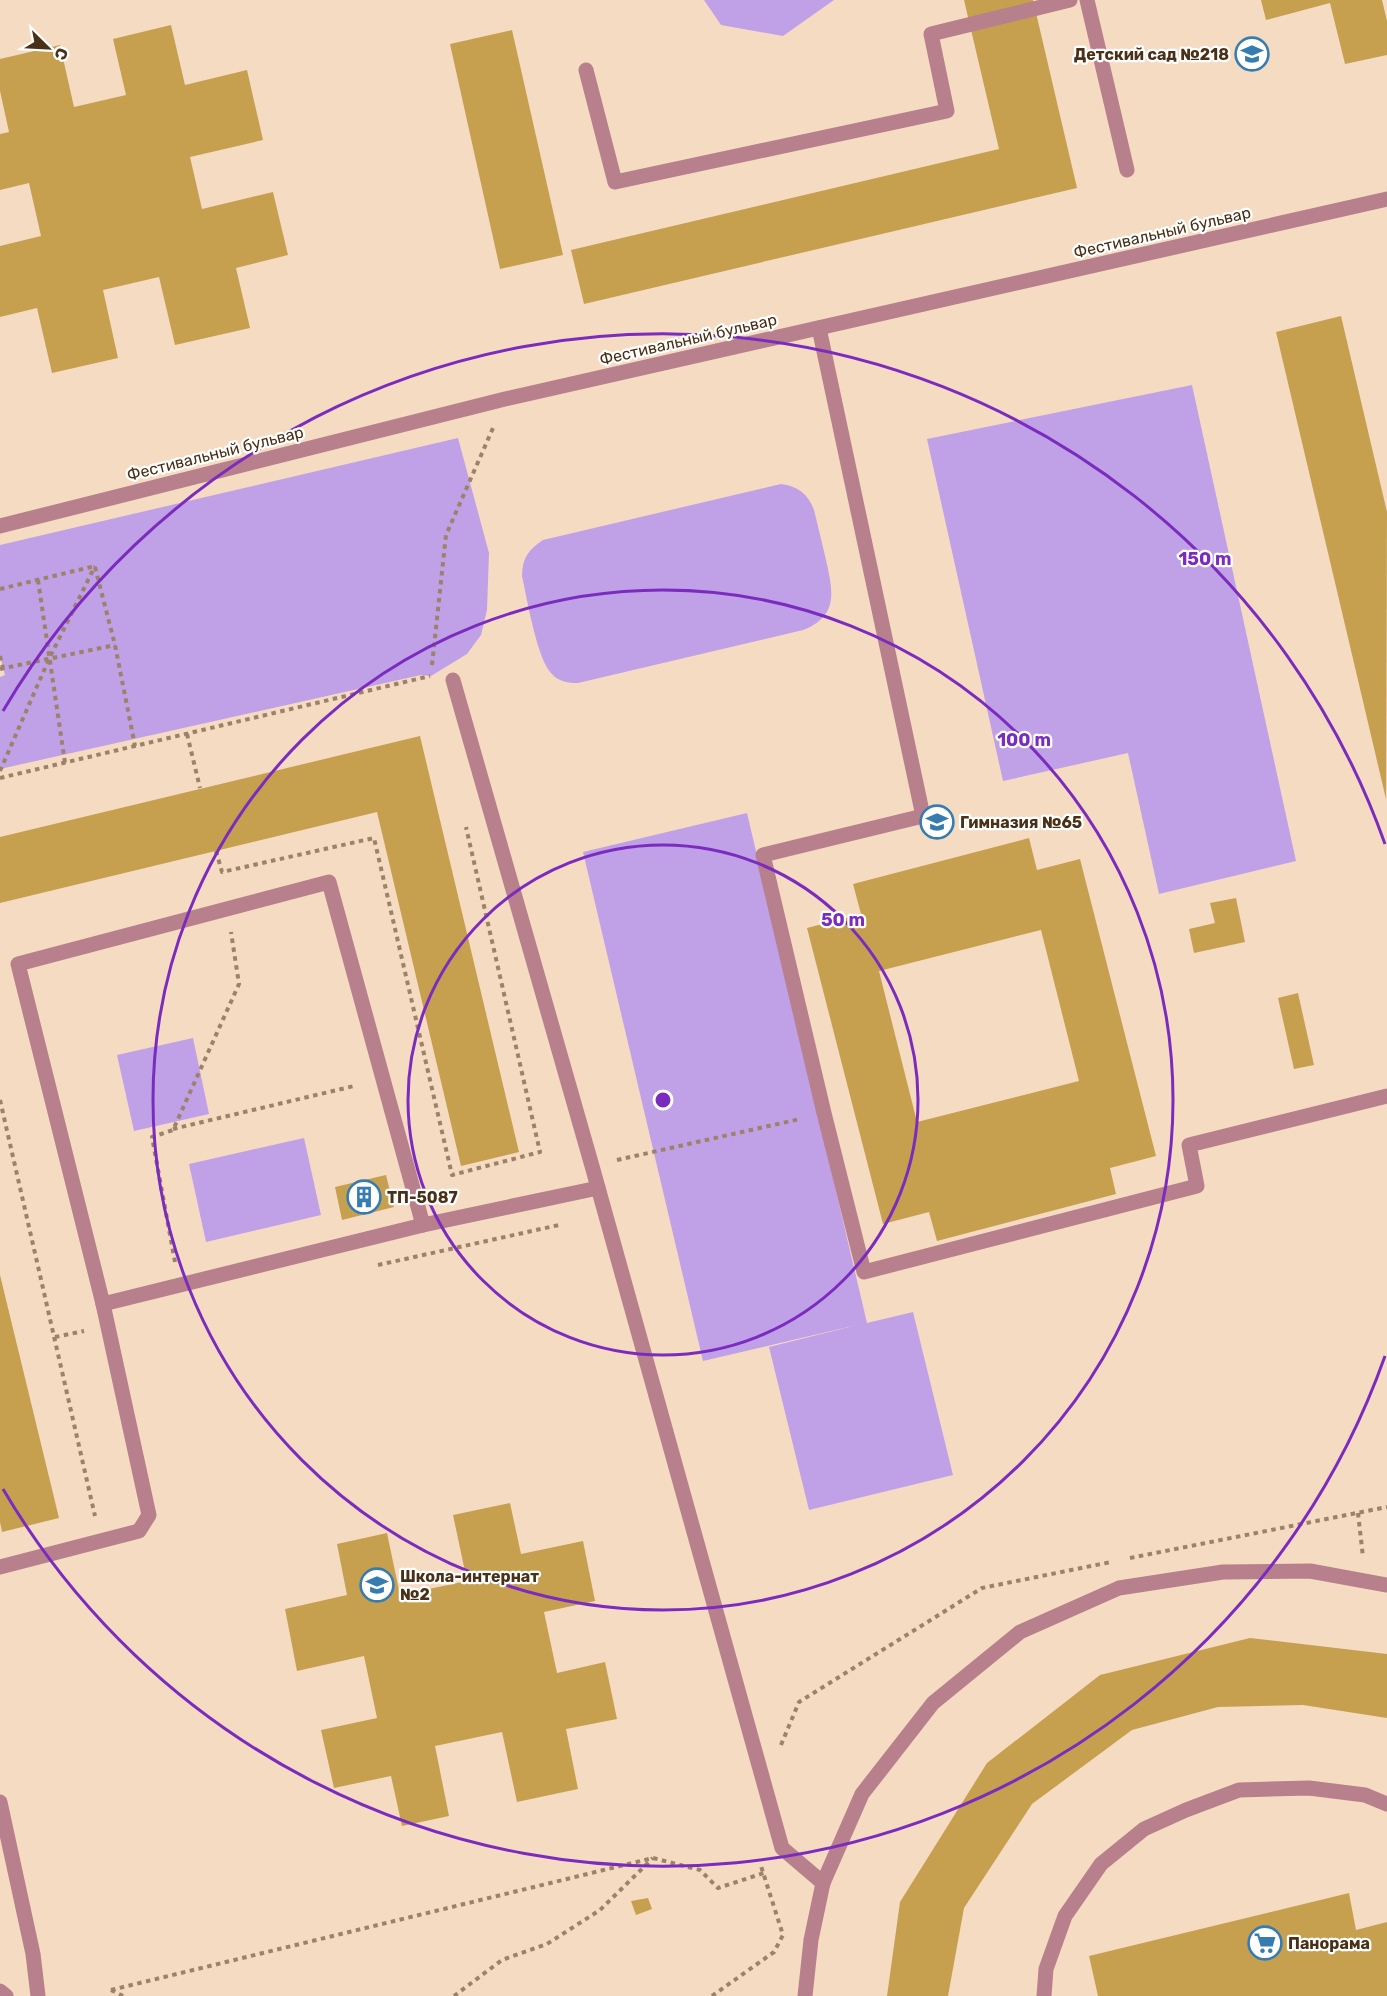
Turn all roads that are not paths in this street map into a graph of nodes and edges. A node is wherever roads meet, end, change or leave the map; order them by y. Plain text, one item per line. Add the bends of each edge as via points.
1 (1070, 0) edge
2 (1087, 0) edge
3 (586, 70) dead end
4 (1127, 170) dead end
5 (1387, 199) edge
6 (819, 328) junction
7 (0, 526) edge
8 (453, 680) dead end
9 (1387, 1096) edge
10 (598, 1188) junction
11 (423, 1225) junction
12 (103, 1304) junction
13 (0, 1567) edge
14 (1387, 1585) edge
15 (0, 1802) edge
16 (1387, 1804) edge
17 (823, 1884) junction
18 (0, 1991) edge
19 (6, 1996) edge
20 (38, 1996) edge
21 (805, 1996) edge
22 (1044, 1996) edge

1 - 3 street via 931,34 947,111 615,182
2 - 4 street
5 - 6 street, Фестивальный бульвар
6 - 7 street, Фестивальный бульвар via 505,399
6 - 9 street via 923,816 764,855 864,1272 1197,1186 1189,1145
8 - 10 street
10 - 11 street
10 - 17 street via 782,1848
11 - 12 street
11 - 12 street via 329,882 18,964
12 - 13 street via 149,1515 139,1531
14 - 17 street via 1310,1571 1223,1572 1119,1588 1020,1632 933,1702 862,1794
15 - 20 street via 33,1954
16 - 22 street via 1365,1795 1309,1788 1239,1790 1144,1829 1101,1864 1065,1916 1046,1969
17 - 21 street via 810,1940
18 - 19 street

